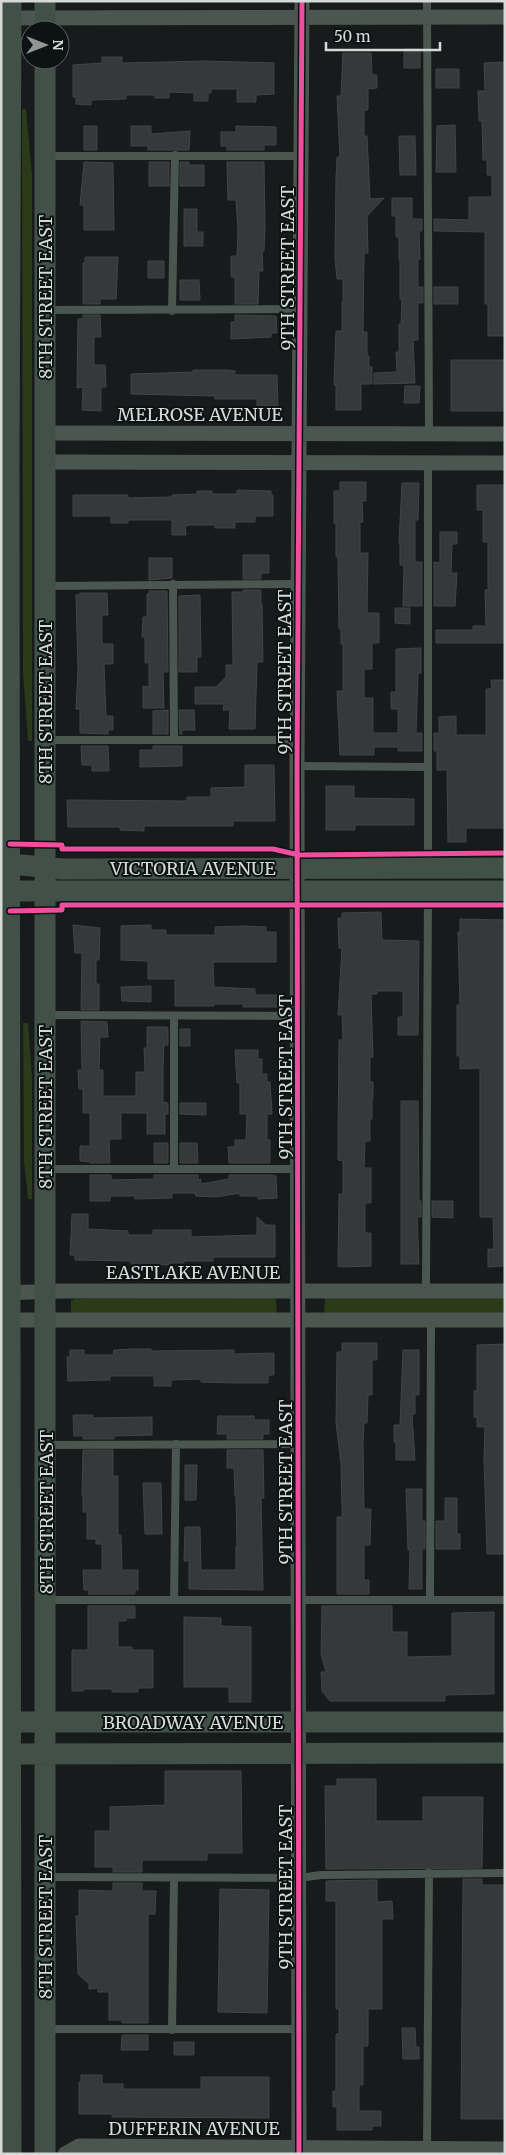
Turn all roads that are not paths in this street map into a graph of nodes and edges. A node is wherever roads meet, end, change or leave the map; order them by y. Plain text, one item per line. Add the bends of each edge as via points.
1 (302, 1) edge
2 (427, 1) edge
3 (8, 12) edge
4 (44, 16) edge
5 (302, 17) junction
6 (427, 17) junction
7 (505, 17) edge
8 (45, 70) edge
9 (174, 155) junction
10 (45, 156) junction
11 (300, 156) junction
12 (46, 310) junction
13 (172, 310) junction
14 (301, 310) junction
15 (5, 432) edge
16 (44, 433) junction
17 (301, 433) junction
18 (429, 433) junction
19 (505, 434) edge
20 (5, 462) edge
21 (45, 462) junction
22 (300, 463) junction
23 (428, 463) junction
24 (505, 463) edge
25 (173, 584) junction
26 (298, 584) junction
27 (45, 586) junction
28 (174, 739) junction
29 (45, 740) junction
30 (298, 740) junction
31 (297, 766) junction
32 (427, 767) junction
33 (5, 863) edge
34 (45, 866) junction
35 (298, 868) junction
36 (428, 868) junction
37 (505, 868) edge
38 (45, 890) junction
39 (298, 890) junction
40 (428, 890) junction
41 (505, 890) edge
42 (6, 891) edge
43 (45, 1014) junction
44 (174, 1016) junction
45 (298, 1016) junction
46 (46, 1169) junction
47 (174, 1169) junction
48 (299, 1169) junction
49 (299, 1291) junction
50 (426, 1291) junction
51 (505, 1291) edge
52 (46, 1292) junction
53 (6, 1293) edge
54 (6, 1320) edge
55 (46, 1320) junction
56 (431, 1320) junction
57 (505, 1320) edge
58 (298, 1321) junction
59 (176, 1444) junction
60 (299, 1444) junction
61 (46, 1445) junction
62 (298, 1599) junction
63 (46, 1600) junction
64 (174, 1600) junction
65 (430, 1600) junction
66 (505, 1600) edge
67 (5, 1616) edge
68 (5, 1722) edge
69 (298, 1722) junction
70 (505, 1722) edge
71 (46, 1723) junction
72 (298, 1752) junction
73 (46, 1753) junction
74 (505, 1753) edge
75 (6, 1754) edge
76 (6, 1794) edge
77 (6, 1863) edge
78 (429, 1873) junction
79 (505, 1873) edge
80 (45, 1877) junction
81 (174, 1878) junction
82 (299, 1878) junction
83 (44, 2030) junction
84 (172, 2030) junction
85 (299, 2030) junction
86 (427, 2149) junction
87 (505, 2149) edge
88 (299, 2150) edge
89 (11, 2154) edge
90 (45, 2154) edge
91 (65, 2154) edge

1 - 5 street, 9TH STREET EAST
2 - 6 lane
3 - 4 street
3 - 15 main road, 8TH STREET EAST
4 - 5 street
5 - 6 street
5 - 11 street, 9TH STREET EAST
6 - 7 street
6 - 18 lane
8 - 10 main road, 8TH STREET EAST
9 - 10 lane
9 - 11 lane
9 - 13 lane
10 - 12 main road, 8TH STREET EAST
11 - 14 street, 9TH STREET EAST
12 - 13 lane
12 - 16 main road, 8TH STREET EAST
13 - 14 lane
14 - 17 street, 9TH STREET EAST
15 - 20 main road, 8TH STREET EAST
16 - 17 street, MELROSE AVENUE
16 - 21 main road, 8TH STREET EAST
17 - 18 street, MELROSE AVENUE
17 - 22 street, 9TH STREET EAST
18 - 19 street, MELROSE AVENUE
20 - 33 main road, 8TH STREET EAST
21 - 22 street
21 - 27 main road, 8TH STREET EAST
22 - 23 street
22 - 26 street, 9TH STREET EAST
23 - 24 street
23 - 32 lane
25 - 26 lane
25 - 27 lane
25 - 28 lane
26 - 30 street, 9TH STREET EAST
27 - 29 main road, 8TH STREET EAST
28 - 29 lane
28 - 30 lane
29 - 34 main road, 8TH STREET EAST
30 - 31 street, 9TH STREET EAST
31 - 32 lane
31 - 35 street, 9TH STREET EAST
32 - 36 lane
33 - 34 main road, VICTORIA AVENUE
33 - 42 main road, 8TH STREET EAST
34 - 35 main road, VICTORIA AVENUE
34 - 38 main road, 8TH STREET EAST
35 - 36 main road, VICTORIA AVENUE
35 - 39 street, 9TH STREET EAST
36 - 37 main road, VICTORIA AVENUE
38 - 39 main road, VICTORIA AVENUE
38 - 42 main road, VICTORIA AVENUE
38 - 43 main road, 8TH STREET EAST
39 - 40 main road, VICTORIA AVENUE
39 - 45 street, 9TH STREET EAST
40 - 41 main road, VICTORIA AVENUE
40 - 50 lane
42 - 53 main road, 8TH STREET EAST
43 - 44 lane
43 - 46 main road, 8TH STREET EAST
44 - 45 lane
44 - 47 lane
45 - 48 street, 9TH STREET EAST
46 - 47 lane
46 - 52 main road, 8TH STREET EAST
47 - 48 lane
48 - 49 street, 9TH STREET EAST
49 - 50 street, EASTLAKE AVENUE
49 - 52 street, EASTLAKE AVENUE
49 - 58 street, 9TH STREET EAST
50 - 51 street, EASTLAKE AVENUE
52 - 53 street, EASTLAKE AVENUE
52 - 55 main road, 8TH STREET EAST
53 - 54 main road, 8TH STREET EAST
54 - 55 street
54 - 67 main road, 8TH STREET EAST
55 - 58 street
55 - 61 main road, 8TH STREET EAST
56 - 57 street
56 - 58 street
56 - 65 lane
58 - 60 street, 9TH STREET EAST
59 - 60 lane
59 - 61 lane
59 - 64 lane
60 - 62 street, 9TH STREET EAST
61 - 63 main road, 8TH STREET EAST
62 - 64 lane
62 - 65 lane
62 - 69 street, 9TH STREET EAST
63 - 64 lane
63 - 71 main road, 8TH STREET EAST
65 - 66 lane
67 - 68 main road, 8TH STREET EAST
68 - 71 main road, BROADWAY AVENUE
68 - 75 main road, 8TH STREET EAST
69 - 70 main road, BROADWAY AVENUE
69 - 71 main road, BROADWAY AVENUE
69 - 72 street, 9TH STREET EAST
71 - 73 main road, 8TH STREET EAST
72 - 73 main road, BROADWAY AVENUE
72 - 74 main road, BROADWAY AVENUE
72 - 82 street, 9TH STREET EAST
73 - 75 main road, BROADWAY AVENUE
73 - 80 main road, 8TH STREET EAST
75 - 76 main road, 8TH STREET EAST
76 - 77 main road, 8TH STREET EAST
77 - 89 main road, 8TH STREET EAST
78 - 79 lane
78 - 82 lane
78 - 86 lane
80 - 81 lane
80 - 83 main road, 8TH STREET EAST
81 - 82 lane
81 - 84 lane
82 - 85 street, 9TH STREET EAST
83 - 84 lane
83 - 90 main road, 8TH STREET EAST
84 - 85 lane
85 - 88 street, 9TH STREET EAST
86 - 87 street, DUFFERIN AVENUE
86 - 88 street, DUFFERIN AVENUE
88 - 91 street, DUFFERIN AVENUE via 79,2146

